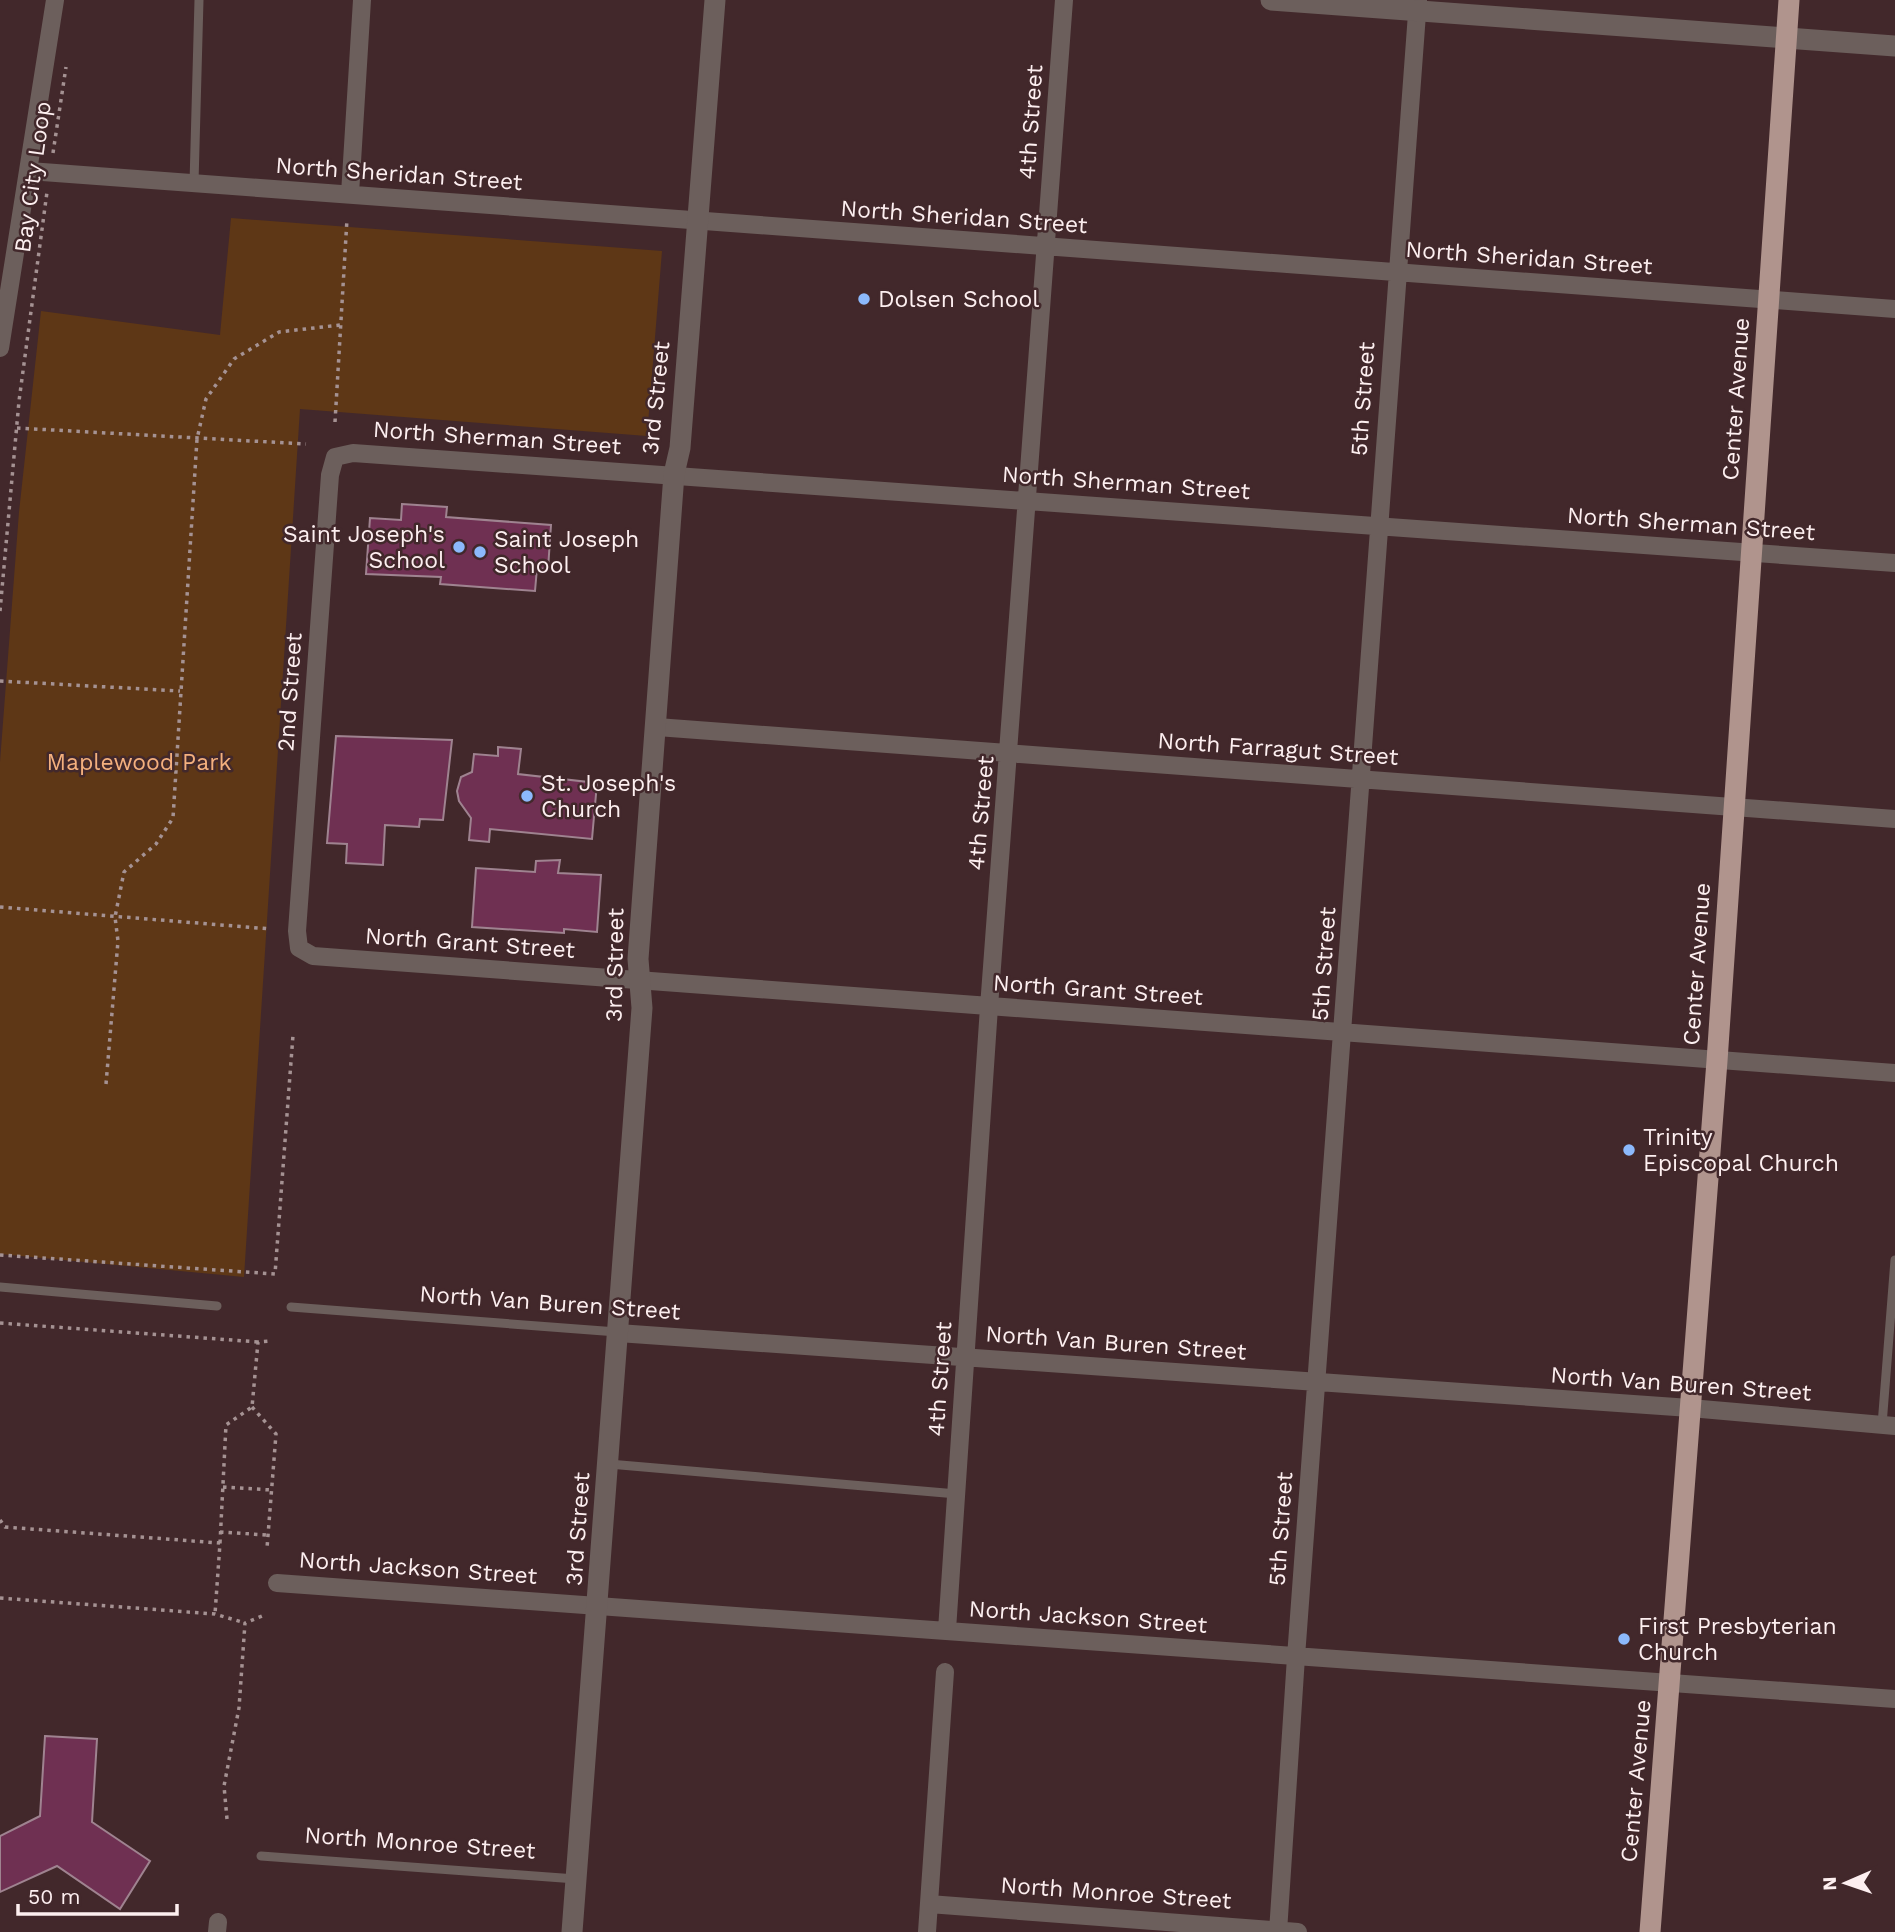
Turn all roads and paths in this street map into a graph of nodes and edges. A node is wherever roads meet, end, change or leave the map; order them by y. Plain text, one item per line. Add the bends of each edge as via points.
1 (55, 0) edge
2 (199, 0) edge
3 (362, 0) edge
4 (715, 0) edge
5 (1065, 0) edge
6 (1271, 0) edge
7 (1789, 0) edge
8 (1417, 6) edge
9 (1786, 38) junction
10 (1895, 46) edge
11 (66, 66) dead end
12 (29, 171) junction
13 (50, 172) junction
14 (194, 183) junction
15 (350, 194) junction
16 (347, 219) dead end
17 (698, 221) junction
18 (1047, 248) junction
19 (1397, 274) junction
20 (1770, 300) junction
21 (1895, 309) edge
22 (340, 325) junction
23 (0, 348) edge
24 (335, 422) dead end
25 (17, 428) junction
26 (197, 439) junction
27 (306, 444) dead end
28 (353, 453) joint
29 (674, 474) junction
30 (1028, 500) junction
31 (1378, 527) junction
32 (1750, 553) junction
33 (1895, 563) edge
34 (0, 611) edge
35 (0, 681) edge
36 (181, 691) junction
37 (657, 727) junction
38 (1010, 754) junction
39 (1362, 779) junction
40 (1734, 807) junction
41 (1895, 819) edge
42 (0, 908) edge
43 (115, 917) junction
44 (271, 929) dead end
45 (299, 948) joint
46 (642, 981) junction
47 (989, 1007) junction
48 (1343, 1031) junction
49 (293, 1035) dead end
50 (1717, 1061) junction
51 (1895, 1073) edge
52 (106, 1084) dead end
53 (0, 1255) edge
54 (1895, 1260) edge
55 (0, 1287) edge
56 (216, 1306) dead end
57 (291, 1307) dead end
58 (0, 1323) edge
59 (618, 1332) junction
60 (270, 1341) dead end
61 (258, 1342) junction
62 (967, 1357) junction
63 (1317, 1382) junction
64 (252, 1407) junction
65 (1690, 1408) junction
66 (1889, 1426) edge
67 (609, 1464) junction
68 (223, 1487) junction
69 (271, 1490) junction
70 (957, 1494) junction
71 (0, 1520) edge
72 (220, 1532) junction
73 (268, 1535) junction
74 (219, 1543) junction
75 (267, 1548) dead end
76 (277, 1583) dead end
77 (0, 1598) edge
78 (599, 1606) junction
79 (215, 1614) junction
80 (262, 1616) dead end
81 (245, 1623) junction
82 (947, 1630) junction
83 (1296, 1657) junction
84 (945, 1672) dead end
85 (1670, 1681) junction
86 (1895, 1699) edge
87 (227, 1819) dead end
88 (261, 1856) dead end
89 (576, 1879) junction
90 (929, 1903) junction
91 (1278, 1931) edge
92 (572, 1932) edge
93 (927, 1932) edge
94 (1298, 1932) edge
95 (1650, 1932) edge

1 - 12 street
2 - 14 lane
3 - 15 street
4 - 17 street, 3rd Street
5 - 18 street, 4th Street
6 - 8 street
7 - 9 highway, Center Avenue
8 - 9 street
8 - 19 street, 5th Street
9 - 10 street
9 - 20 highway, Center Avenue
11 - 13 path, Bay City Loop
12 - 13 street, North Sheridan Street
12 - 23 street
13 - 14 street, North Sheridan Street
13 - 25 path, Bay City Loop
14 - 15 street, North Sheridan Street
15 - 17 street, North Sheridan Street
16 - 22 path
17 - 18 street, North Sheridan Street
17 - 29 street, 3rd Street via 680,448
18 - 19 street, North Sheridan Street
18 - 30 street, 4th Street
19 - 20 street, North Sheridan Street
19 - 31 street, 5th Street
20 - 21 street, North Sheridan Street
20 - 32 highway, Center Avenue
22 - 24 path
22 - 26 path via 279,332 234,359 206,399
25 - 26 path
25 - 34 path, Bay City Loop
26 - 27 path
26 - 36 path
28 - 29 street, North Sherman Street
28 - 45 street, 2nd Street via 335,457 330,475
29 - 30 street, North Sherman Street
29 - 37 street, 3rd Street
30 - 31 street, North Sherman Street
30 - 38 street, 4th Street
31 - 32 street, North Sherman Street
31 - 39 street, 5th Street
32 - 33 street, North Sherman Street
32 - 40 highway, Center Avenue
35 - 36 path
36 - 43 path via 173,818 156,844 124,872
37 - 38 street, North Farragut Street
37 - 46 street, 3rd Street via 638,959
38 - 39 street, North Farragut Street
38 - 47 street, 4th Street
39 - 40 street, North Farragut Street
39 - 48 street, 5th Street
40 - 41 street, North Farragut Street
40 - 50 highway, Center Avenue
42 - 43 path
43 - 44 path
43 - 52 path via 118,941
45 - 46 street, North Grant Street via 313,956
46 - 47 street, North Grant Street
46 - 59 street, 3rd Street
47 - 48 street, North Grant Street
47 - 62 street, 4th Street
48 - 50 street, North Grant Street
48 - 63 street, 5th Street
49 - 53 path via 275,1273
50 - 51 street, North Grant Street
50 - 65 highway, Center Avenue
54 - 66 lane
55 - 56 lane
57 - 59 lane, North Van Buren Street
58 - 61 path
59 - 62 street, North Van Buren Street
59 - 67 street, 3rd Street
60 - 61 path
61 - 64 path
62 - 63 street, North Van Buren Street
62 - 70 street, 4th Street
63 - 65 street, North Van Buren Street
63 - 83 street, 5th Street
64 - 68 path via 226,1425
64 - 69 path via 276,1434
65 - 66 street, North Van Buren Street
65 - 85 highway, Center Avenue
67 - 70 lane
67 - 78 street, 3rd Street
68 - 69 path
68 - 72 path
69 - 73 path
70 - 82 street, 4th Street
71 - 74 path via 5,1527
72 - 73 path
72 - 74 path
73 - 75 path
74 - 79 path
76 - 78 street, North Jackson Street
77 - 79 path
78 - 82 street, North Jackson Street
78 - 89 street, 3rd Street
79 - 81 path
80 - 81 path
81 - 87 path via 239,1708 225,1786
82 - 83 street, North Jackson Street
83 - 85 street, North Jackson Street
83 - 91 street, 5th Street
84 - 90 street
85 - 86 street, North Jackson Street
85 - 95 highway, Center Avenue
88 - 89 lane, North Monroe Street
89 - 92 street, 3rd Street
90 - 91 street, North Monroe Street
90 - 93 street
91 - 94 street, North Monroe Street

